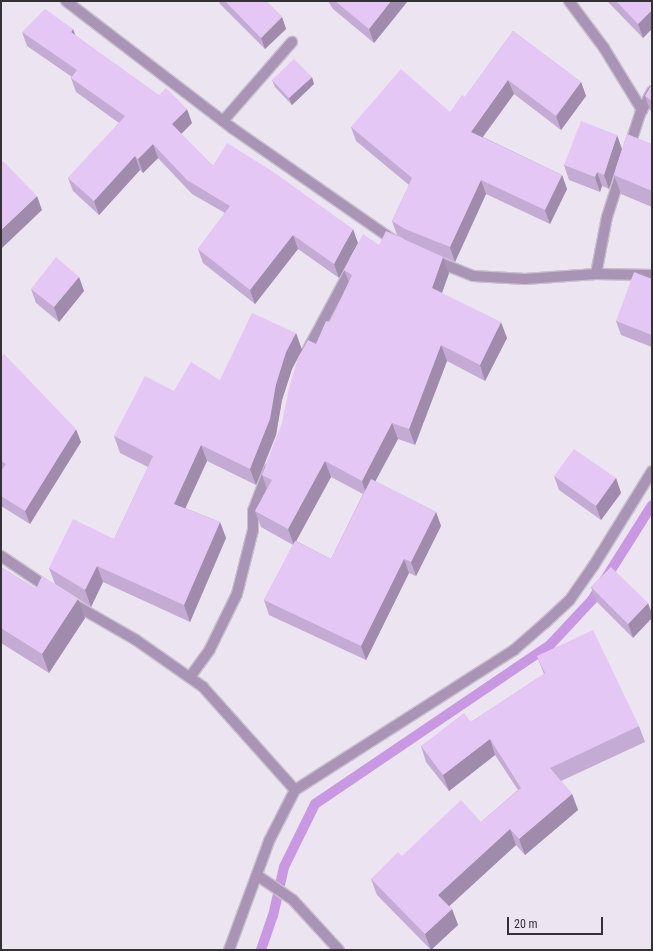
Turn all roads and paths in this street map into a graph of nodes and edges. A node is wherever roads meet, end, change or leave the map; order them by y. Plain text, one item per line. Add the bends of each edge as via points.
1 (66, 1) edge
2 (570, 1) edge
3 (292, 42) dead end
4 (652, 91) edge
5 (642, 110) junction
6 (223, 121) junction
7 (407, 249) edge
8 (359, 254) edge
9 (421, 255) edge
10 (596, 274) junction
11 (652, 275) edge
12 (301, 364) edge
13 (274, 456) edge
14 (652, 471) edge
15 (1, 556) edge
16 (190, 677) junction
17 (295, 790) junction
18 (258, 876) junction
19 (229, 950) edge
20 (339, 950) edge

1 - 6 street
2 - 5 street via 604,48
3 - 6 street
4 - 5 street
5 - 10 street via 607,218
6 - 7 street via 371,231
8 - 12 street
9 - 10 street via 473,276 525,279
10 - 11 street
13 - 16 street via 253,511 253,530 237,594 210,650
14 - 17 street via 569,601 545,623 514,650
15 - 16 street via 72,603 136,640
16 - 17 street via 203,687
17 - 18 street via 269,841
18 - 19 street
18 - 20 street via 293,900

